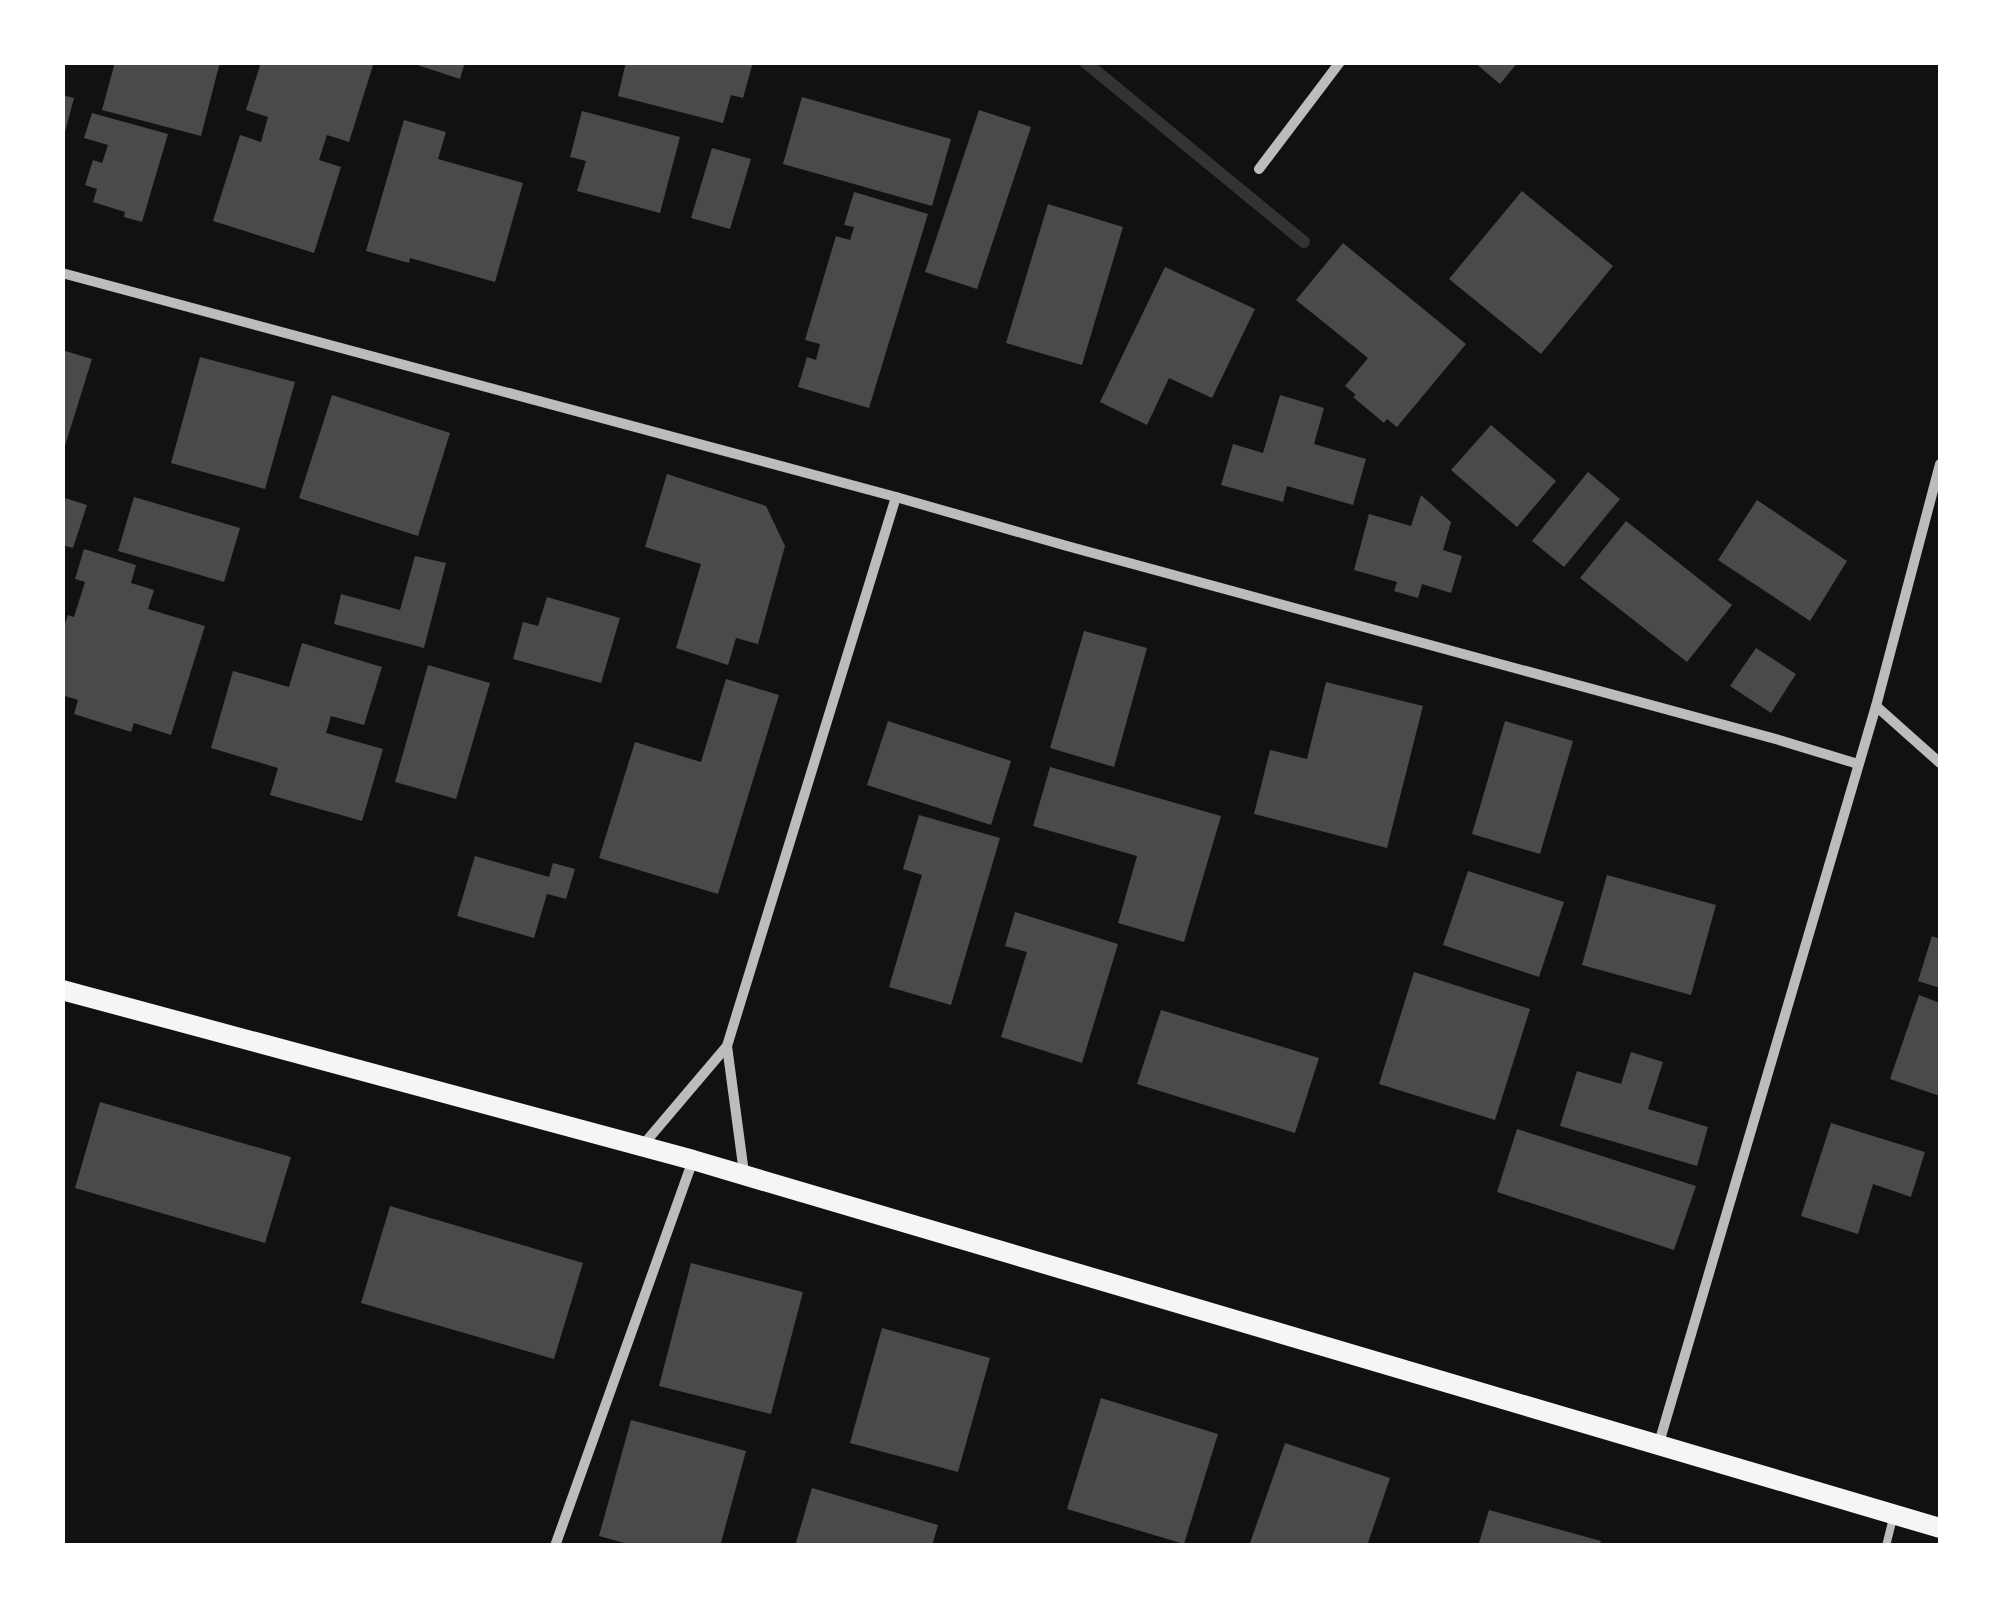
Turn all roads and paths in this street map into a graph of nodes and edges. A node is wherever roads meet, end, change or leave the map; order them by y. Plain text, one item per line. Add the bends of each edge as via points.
1 (1340, 62) edge
2 (1258, 169) dead end
3 (62, 274) edge
4 (1940, 464) edge
5 (896, 498) junction
6 (1876, 706) junction
7 (1940, 763) edge
8 (1858, 764) junction
9 (62, 990) edge
10 (728, 1046) junction
11 (643, 1146) junction
12 (693, 1160) junction
13 (744, 1176) junction
14 (1659, 1444) junction
15 (1894, 1514) junction
16 (1940, 1528) edge
17 (555, 1546) edge
18 (1886, 1546) edge

1 - 2 street
3 - 5 street
4 - 6 street
5 - 8 street
5 - 10 street
6 - 7 street
6 - 8 street
8 - 14 street
9 - 11 main road
10 - 11 street
10 - 13 street
11 - 12 main road
12 - 13 main road
12 - 17 street
13 - 14 main road
14 - 15 main road
15 - 16 main road
15 - 18 lane

